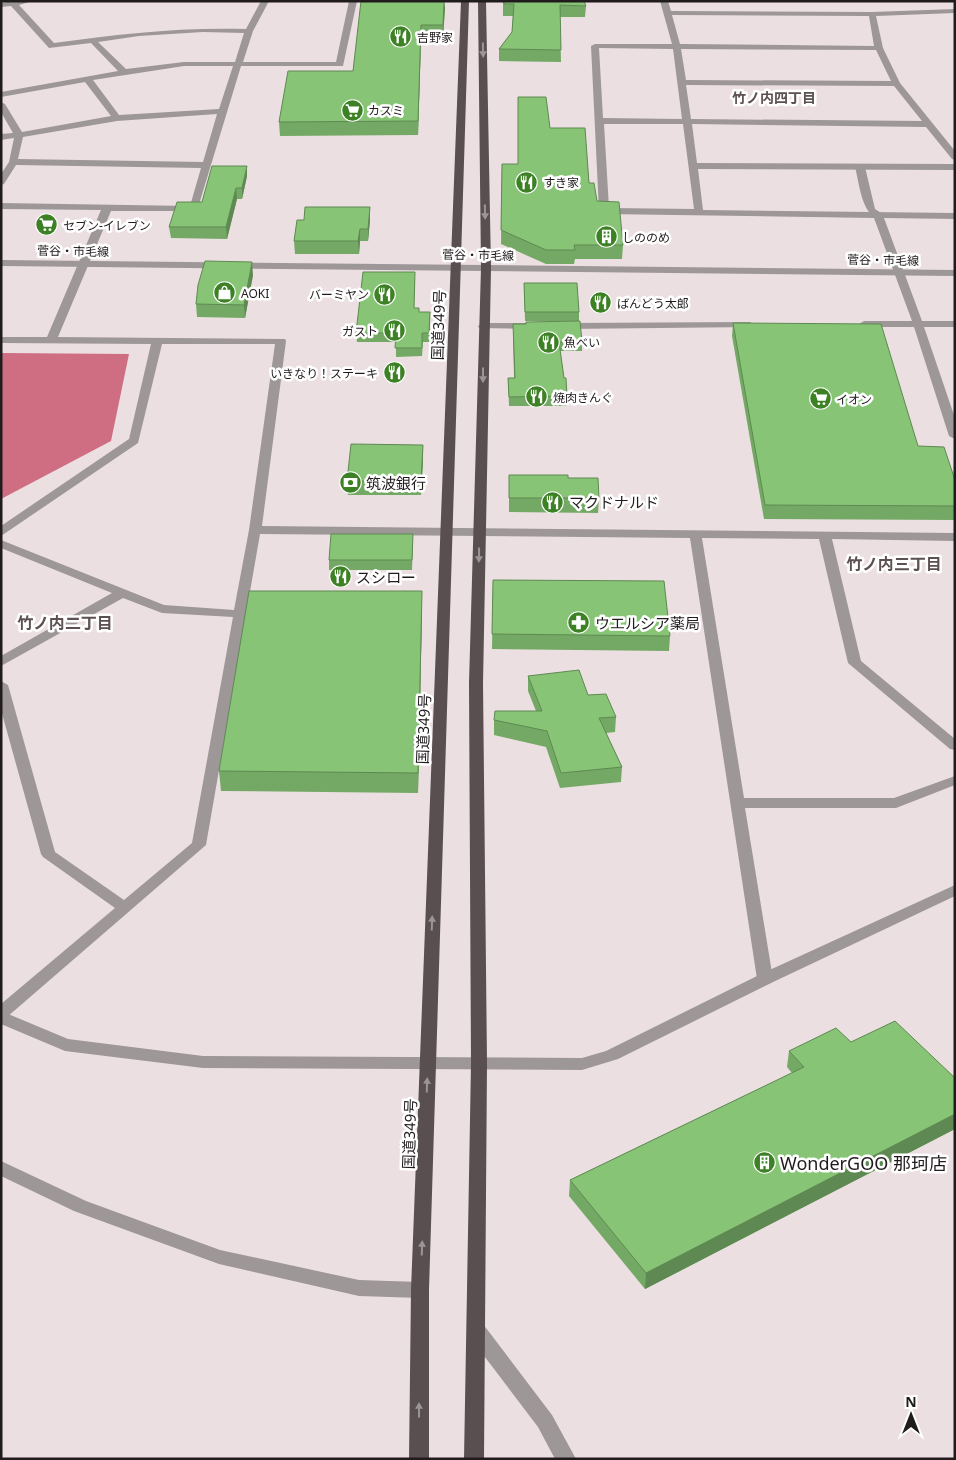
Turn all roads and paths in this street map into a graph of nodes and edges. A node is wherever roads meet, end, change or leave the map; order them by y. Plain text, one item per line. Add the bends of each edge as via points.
1 (29, 1) edge
2 (265, 1) edge
3 (354, 1) edge
4 (465, 1) edge
5 (482, 1) edge
6 (664, 1) edge
7 (13, 3) junction
8 (1, 5) edge
9 (955, 10) edge
10 (667, 13) junction
11 (872, 14) junction
12 (249, 31) junction
13 (93, 41) junction
14 (677, 46) junction
15 (880, 48) junction
16 (239, 64) junction
17 (124, 72) junction
18 (88, 80) junction
19 (682, 82) junction
20 (896, 84) junction
21 (1, 95) edge
22 (1, 104) edge
23 (222, 111) junction
24 (116, 118) junction
25 (598, 121) junction
26 (687, 122) junction
27 (928, 124) junction
28 (19, 135) junction
29 (1, 137) edge
30 (955, 157) edge
31 (12, 162) junction
32 (206, 165) junction
33 (693, 166) junction
34 (860, 167) junction
35 (955, 167) edge
36 (1, 182) edge
37 (1, 206) edge
38 (106, 208) junction
39 (699, 212) junction
40 (878, 215) junction
41 (955, 216) edge
42 (1, 263) edge
43 (82, 264) junction
44 (457, 268) junction
45 (486, 268) junction
46 (899, 272) junction
47 (955, 273) edge
48 (851, 324) edge
49 (918, 324) junction
50 (955, 324) edge
51 (765, 325) edge
52 (483, 326) junction
53 (1, 340) edge
54 (51, 341) junction
55 (156, 341) junction
56 (955, 436) edge
57 (255, 530) junction
58 (1, 532) edge
59 (480, 532) junction
60 (446, 533) junction
61 (695, 534) junction
62 (825, 537) junction
63 (955, 537) edge
64 (1, 544) edge
65 (122, 593) junction
66 (239, 614) junction
67 (1, 662) edge
68 (1, 685) edge
69 (955, 746) edge
70 (955, 780) edge
71 (737, 803) junction
72 (955, 890) edge
73 (124, 908) junction
74 (765, 980) junction
75 (1, 1015) edge
76 (428, 1062) junction
77 (479, 1063) junction
78 (1, 1168) edge
79 (420, 1290) junction
80 (476, 1330) junction
81 (419, 1459) edge
82 (474, 1459) edge
83 (566, 1459) edge

1 - 7 street
2 - 12 street
3 - 16 street via 340,64
4 - 44 highway, 国道349号
5 -> 45 highway
6 - 10 street
7 - 8 street
7 - 13 street via 52,46
9 - 11 street
10 - 11 street
10 - 14 street
11 - 15 street
12 - 13 street via 148,33
12 - 16 street
13 - 17 street
14 - 15 street
14 - 19 street
14 - 25 street via 594,46
15 - 20 street
16 - 17 street via 184,64
16 - 23 street
17 - 18 street
18 - 21 street
18 - 24 street
19 - 20 street
19 - 26 street
20 - 27 street
22 - 28 street
23 - 24 street
23 - 32 street
24 - 28 street
25 - 26 street
25 - 39 street via 604,212
26 - 27 street
26 - 33 street
27 - 30 street
28 - 29 street
28 - 31 street
31 - 32 street
31 - 36 street
32 - 38 street via 194,209
33 - 34 street
33 - 39 street
34 - 35 street
34 - 40 street via 872,210
37 - 38 street
38 - 43 street
39 - 40 street
40 - 41 street
40 - 46 street
42 - 43 street, 菅谷・市毛線
43 - 44 street, 菅谷・市毛線
43 - 54 street
44 - 45 street, 菅谷・市毛線
44 - 60 highway, 国道349号
45 - 46 street, 菅谷・市毛線
45 - 52 highway
46 - 47 street, 菅谷・市毛線
46 - 49 street
48 - 49 street
49 - 50 street
49 - 56 street
51 - 52 street
52 -> 59 highway
53 - 54 street
54 - 55 street
55 - 57 street via 280,341
55 - 58 street via 134,441
57 - 60 street
57 - 66 street
59 - 60 street
59 - 61 street
59 -> 77 highway via 476,683
76 -> 60 highway, 国道349号
61 - 62 street
61 - 71 street
62 - 63 street
62 - 69 street via 855,663
64 - 65 street
65 - 66 street via 162,609
65 - 67 street
66 - 73 street via 199,845
68 - 73 street via 48,854
70 - 71 street via 896,803
71 - 74 street
72 - 74 street
73 - 75 street
74 - 77 street via 612,1054 582,1064
75 - 76 street via 65,1045 144,1056 202,1062
76 - 77 street
79 -> 76 highway, 国道349号
77 - 80 highway
78 - 79 street via 80,1206 219,1257 359,1288
81 -> 79 highway, 国道349号
80 - 82 highway
80 - 83 street via 545,1421

